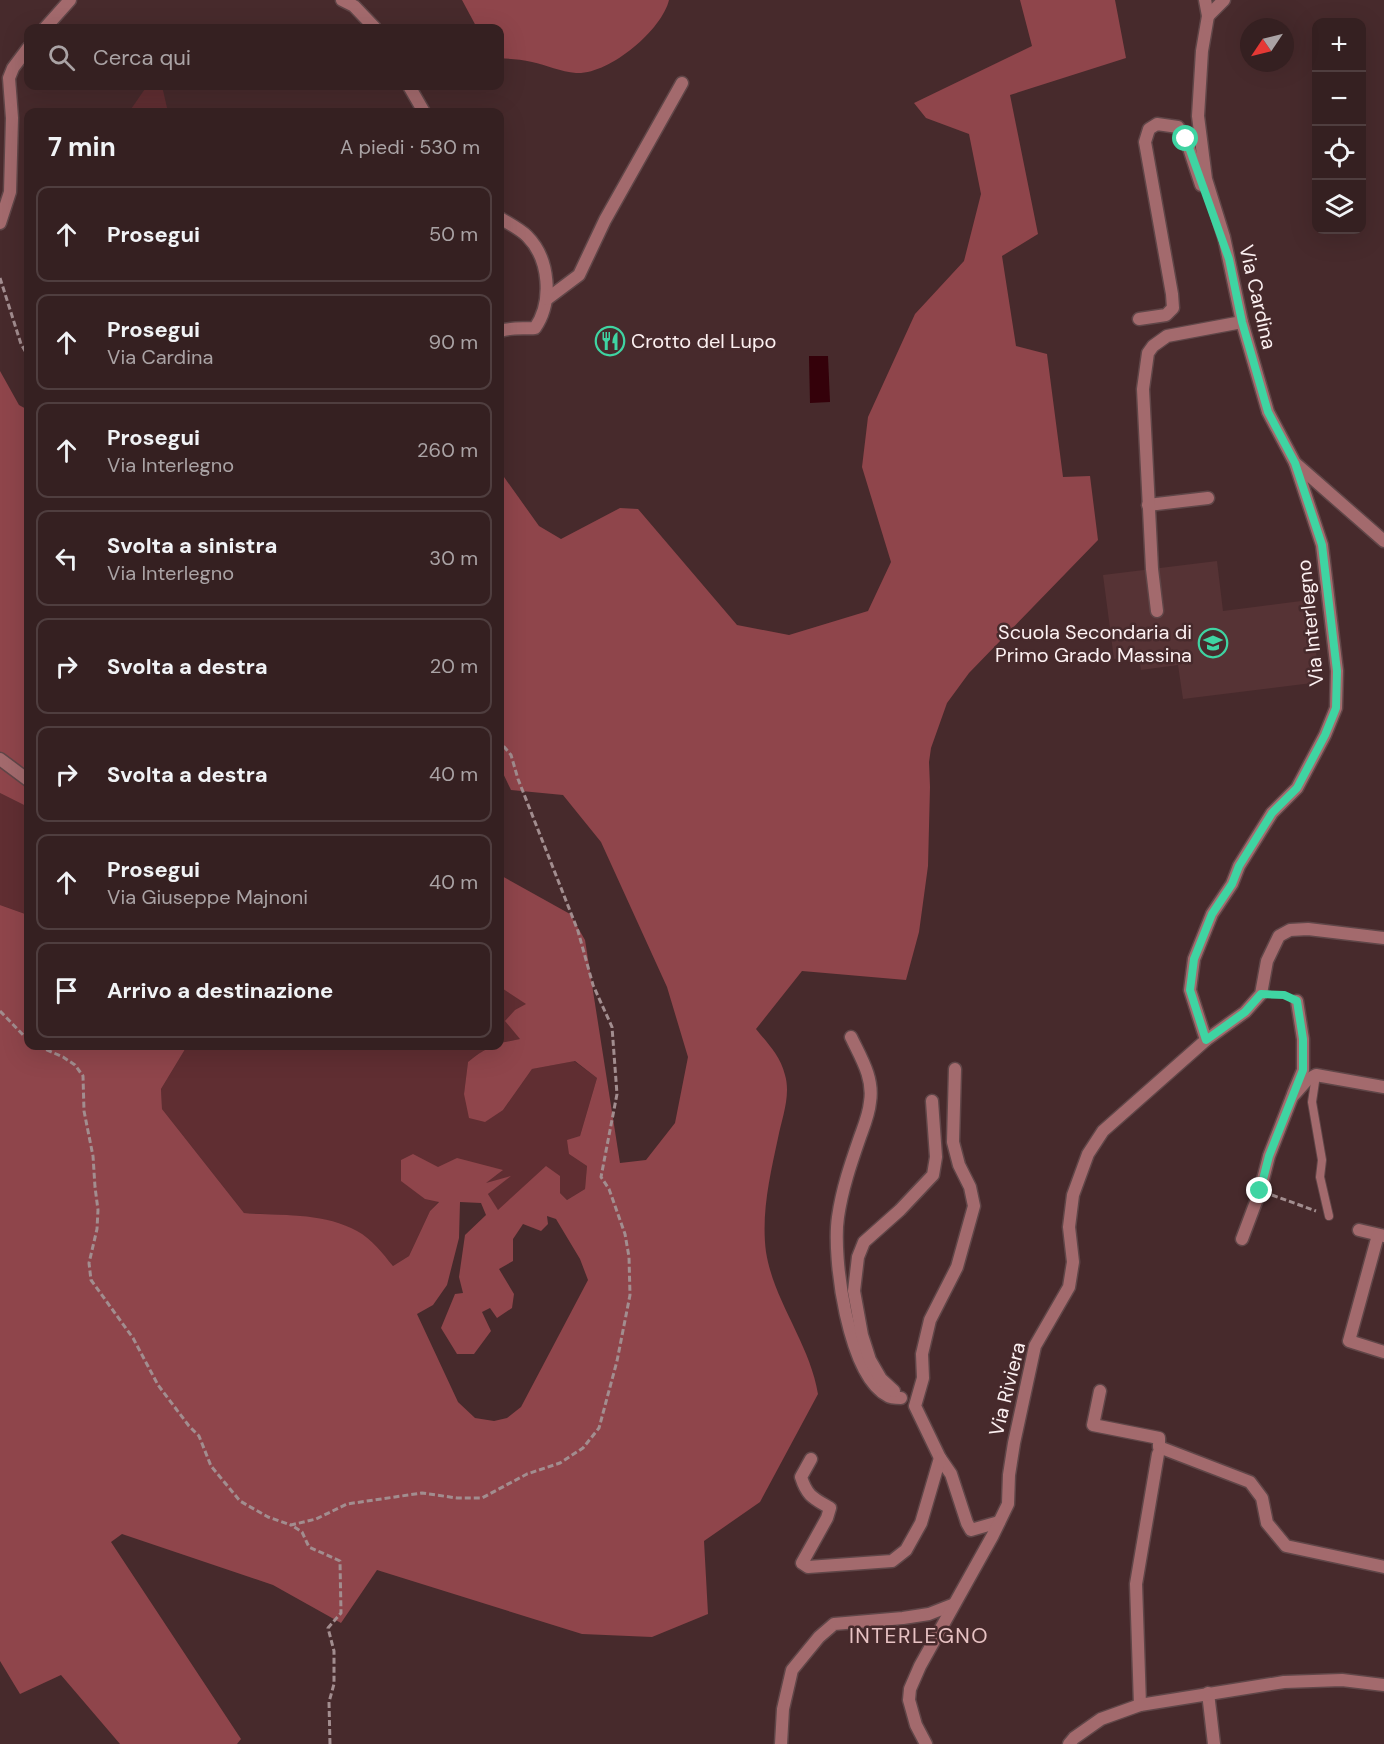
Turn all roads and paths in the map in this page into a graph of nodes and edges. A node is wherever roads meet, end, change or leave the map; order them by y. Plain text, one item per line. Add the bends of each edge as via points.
1 (70, 0) edge
2 (342, 0) edge
3 (1205, 0) edge
4 (1224, 0) edge
5 (1208, 16) junction
6 (49, 24) edge
7 (371, 24) edge
8 (24, 53) edge
9 (682, 83) dead end
10 (411, 90) edge
11 (422, 108) edge
12 (504, 221) edge
13 (0, 223) edge
14 (1229, 259) junction
15 (0, 278) edge
16 (547, 299) junction
17 (1139, 319) dead end
18 (1242, 322) junction
19 (504, 330) edge
20 (24, 349) edge
21 (1295, 463) junction
22 (1208, 498) dead end
23 (1148, 505) junction
24 (1384, 541) edge
25 (1157, 611) dead end
26 (504, 747) edge
27 (0, 759) edge
28 (24, 777) edge
29 (1384, 938) edge
30 (1297, 1001) dead end
31 (0, 1011) edge
32 (24, 1036) edge
33 (851, 1037) dead end
34 (1206, 1040) junction
35 (47, 1050) edge
36 (955, 1069) dead end
37 (1316, 1075) junction
38 (1384, 1087) edge
39 (1292, 1098) junction
40 (932, 1101) dead end
41 (1260, 1191) junction
42 (1329, 1216) joint
43 (1359, 1230) dead end
44 (1381, 1236) edge
45 (1242, 1239) dead end
46 (1384, 1352) edge
47 (1100, 1391) dead end
48 (901, 1398) junction
49 (915, 1406) junction
50 (1158, 1454) dead end
51 (940, 1458) junction
52 (811, 1459) dead end
53 (999, 1522) junction
54 (291, 1525) junction
55 (1384, 1567) edge
56 (952, 1605) junction
57 (1384, 1684) edge
58 (1208, 1693) junction
59 (1140, 1705) junction
60 (330, 1744) edge
61 (781, 1744) edge
62 (926, 1744) edge
63 (1069, 1744) edge
64 (1214, 1744) edge

1 - 6 street
2 - 7 street
3 - 5 street
4 - 5 street
5 - 14 street, Via Cardina via 1198,116 1206,179
8 - 13 street via 9,78 10,192
9 - 16 street via 605,220 579,275
10 - 11 street
12 - 16 street via 528,237 543,260
14 - 17 street via 1186,139 1179,127 1157,124 1149,129 1145,142 1173,308 1166,315
14 - 18 street, Via Cardina
15 - 20 path
16 - 19 street via 543,317 535,328
18 - 21 street, Via Cardina via 1268,412
18 - 23 street via 1167,336 1148,353 1143,389
21 - 24 street, Via Cardina
21 - 34 street, Via Interlegno via 1322,545 1337,671 1336,708 1297,788 1272,813 1239,866 1212,914 1194,959 1190,990
22 - 23 street
23 - 25 street
26 - 54 path via 511,755 578,931 593,985 612,1027 617,1094 601,1177 625,1234 630,1295 599,1428 583,1448 560,1463 527,1474 482,1498 422,1493 346,1504 316,1519
27 - 28 street
29 - 34 street via 1308,929 1290,930 1279,936 1267,961 1261,994 1245,1012
30 - 39 street via 1303,1070
31 - 32 path
33 - 48 street via 867,1071 870,1102 843,1187 837,1219 837,1262 842,1297 861,1364 888,1397
34 - 53 street, Via Riviera via 1103,1131 1088,1154 1073,1195 1069,1287 1035,1346 1014,1443 1008,1504
35 - 54 path via 75,1065 83,1076 98,1210 89,1263 91,1280 133,1338 158,1385 199,1436 211,1466 240,1501
36 - 49 street via 953,1142 974,1206 957,1267 930,1320 922,1354 923,1378
37 - 38 street
37 - 39 street
37 - 42 lane via 1312,1102 1322,1160 1320,1177
39 - 41 street
40 - 48 street via 936,1157 933,1175 864,1242 854,1292 870,1360 881,1379
41 - 42 path
41 - 45 street
43 - 44 street
44 - 46 street via 1349,1341
47 - 55 street via 1093,1425 1160,1438 1159,1447 1250,1482 1262,1498 1267,1523 1286,1546
48 - 49 street
49 - 51 street
50 - 59 street via 1136,1584
51 - 52 street via 921,1523 906,1550 892,1561 808,1567 802,1563 830,1508 808,1495 804,1486 801,1477
51 - 53 street via 951,1474 971,1530
53 - 56 street, Via Riviera
54 - 60 path via 302,1532 309,1548 340,1561 341,1613 328,1628 334,1651
56 - 61 street via 912,1617 834,1624 792,1670 783,1709
56 - 62 street, Via Riviera via 910,1689 916,1725
57 - 58 street via 1342,1680 1296,1682
58 - 59 street
58 - 64 street
59 - 63 street via 1101,1719

